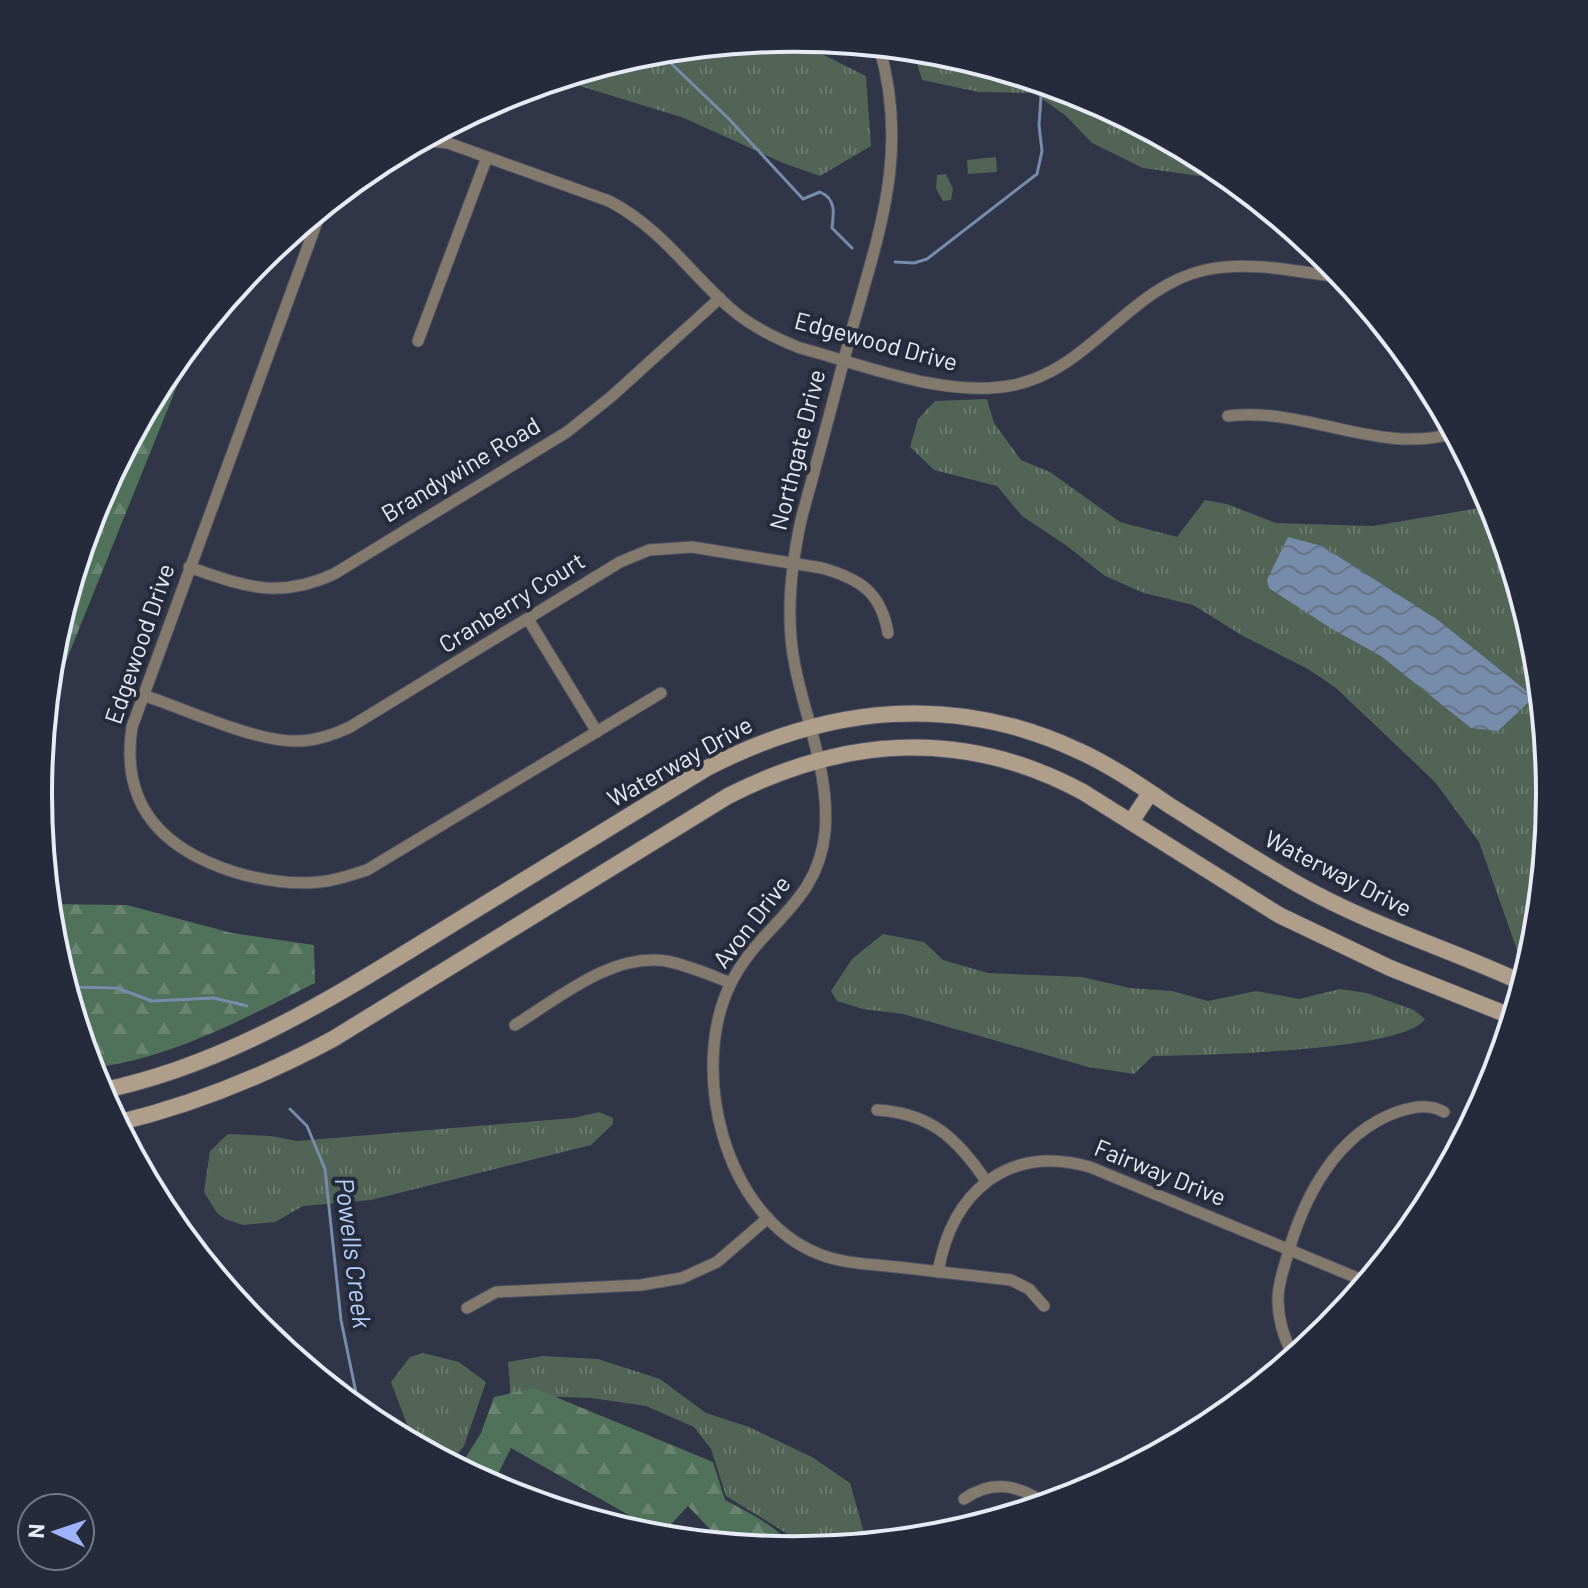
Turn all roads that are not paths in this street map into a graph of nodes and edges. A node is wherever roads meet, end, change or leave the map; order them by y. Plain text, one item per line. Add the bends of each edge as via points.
1 (882, 57) edge
2 (440, 142) edge
3 (487, 157) junction
4 (315, 228) edge
5 (1325, 276) edge
6 (720, 298) junction
7 (418, 341) dead end
8 (844, 360) junction
9 (1228, 416) dead end
10 (1443, 436) edge
11 (793, 563) junction
12 (189, 567) junction
13 (528, 619) junction
14 (888, 633) dead end
15 (661, 693) dead end
16 (143, 695) junction
17 (811, 726) junction
18 (597, 732) junction
19 (819, 758) junction
20 (1150, 793) junction
21 (1131, 822) junction
22 (1513, 979) edge
23 (731, 983) junction
24 (1503, 1013) edge
25 (515, 1025) dead end
26 (114, 1091) edge
27 (877, 1110) dead end
28 (1444, 1112) dead end
29 (128, 1120) edge
30 (986, 1181) junction
31 (768, 1218) junction
32 (1289, 1250) junction
33 (938, 1272) junction
34 (1356, 1278) edge
35 (1044, 1306) dead end
36 (467, 1308) dead end
37 (1289, 1346) edge
38 (1035, 1496) edge
39 (964, 1499) dead end

1 - 8 street, Northgate Drive via 893,120 891,177
2 - 3 street, Edgewood Drive
3 - 6 street, Edgewood Drive via 629,211 662,236
3 - 7 street
4 - 12 street, Edgewood Drive
5 - 8 street, Edgewood Drive via 1240,266 1194,273 1158,289 1068,362 1015,385 944,385
6 - 8 street, Edgewood Drive via 778,340
6 - 12 street, Brandywine Road via 567,432 334,574 300,587 261,589
8 - 11 street, Northgate Drive
9 - 10 street via 1295,420 1403,440
11 - 13 street, Cranberry Court via 692,547 649,550
11 - 14 street, Cranberry Court via 856,581 880,604
11 - 17 street, Northgate Drive via 791,637
12 - 16 street, Edgewood Drive
13 - 16 street, Cranberry Court via 350,727 316,739 262,737
13 - 18 street
15 - 18 street, Edgewood Drive
16 - 18 street, Edgewood Drive via 132,727 129,763 136,796 152,823 179,848 220,867 298,883 367,870
17 - 19 street, Avon Drive
17 - 20 main road, Waterway Drive via 875,714 973,718 1079,751
17 - 26 main road, Waterway Drive via 707,768 269,1032
19 - 21 main road via 895,747 980,754 1050,776
19 - 23 street, Avon Drive via 825,830 815,872
19 - 29 main road via 728,796 288,1063 189,1104
20 - 21 main road
20 - 22 main road, Waterway Drive via 1313,893
21 - 24 main road via 1279,915 1390,968
23 - 25 street via 681,964 632,962 597,975
23 - 31 street, Avon Drive via 714,1041 716,1109 733,1163
27 - 30 street via 930,1123 957,1143
28 - 32 street via 1425,1106 1405,1110 1375,1122 1349,1142 1309,1197
30 - 32 street, Fairway Drive via 1017,1165 1073,1162
30 - 33 street, Fairway Drive via 960,1209
31 - 33 street, Avon Drive via 801,1245 835,1259
31 - 36 street via 717,1262 682,1278 496,1292
32 - 34 street, Fairway Drive
32 - 37 street via 1279,1283 1279,1315
33 - 35 street, Avon Drive via 1011,1280 1029,1289
38 - 39 street via 1006,1486 978,1490

